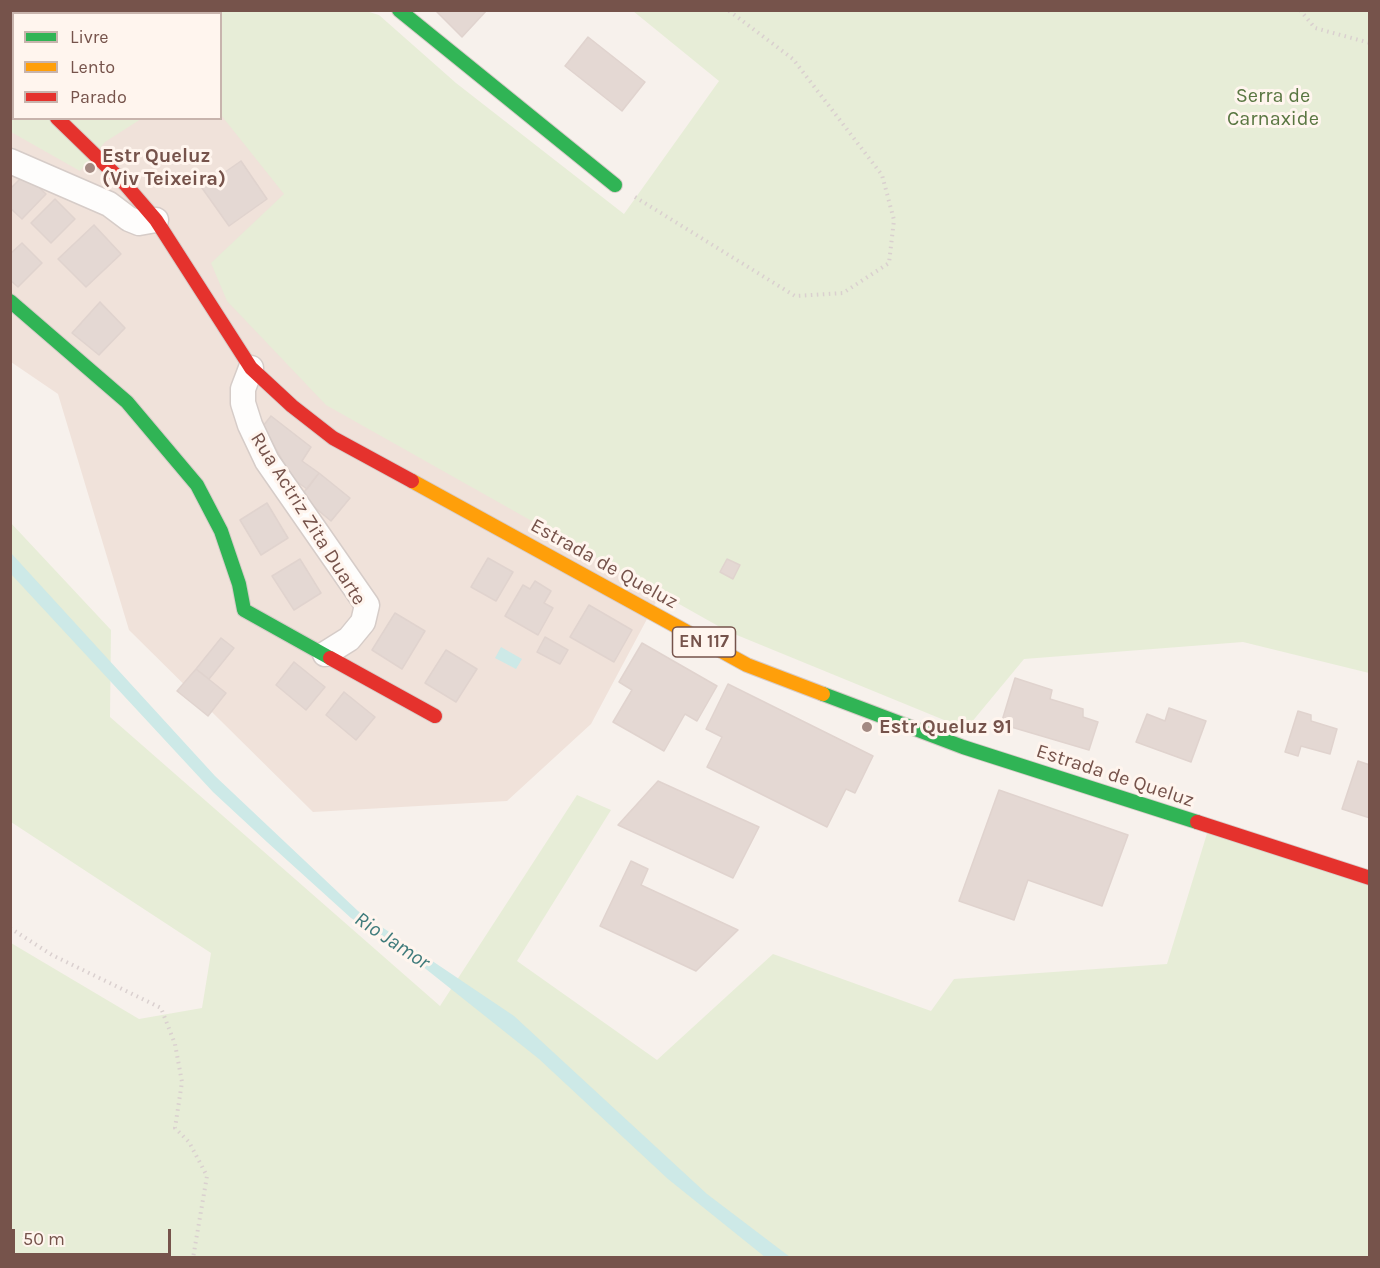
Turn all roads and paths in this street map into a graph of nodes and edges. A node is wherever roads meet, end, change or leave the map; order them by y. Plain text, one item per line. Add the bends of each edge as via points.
1 (399, 10) edge
2 (728, 10) edge
3 (1300, 10) edge
4 (1370, 43) edge
5 (59, 120) edge
6 (10, 161) edge
7 (615, 185) joint
8 (156, 220) junction
9 (10, 301) edge
10 (251, 368) junction
11 (326, 654) junction
12 (435, 716) dead end
13 (1370, 878) edge
14 (10, 928) edge
15 (193, 1257) edge

1 - 7 main road
2 - 7 path via 794,59 882,175 894,220 889,263 843,293 795,296
3 - 4 path via 1315,28
5 - 8 main road, Estrada de Queluz / EN 117
6 - 8 street via 109,204 129,219 139,223
8 - 10 main road, Estrada de Queluz / EN 117
9 - 11 main road via 127,402 197,486 221,531 244,610
10 - 11 street, Rua Actriz Zita Duarte via 243,389 243,403 263,452 367,605 363,622 349,639
10 - 13 main road, Estrada de Queluz / EN 117 via 333,438 747,665 963,747
11 - 12 main road
14 - 15 path via 52,955 161,1008 175,1044 182,1082 176,1128 189,1142 207,1176

